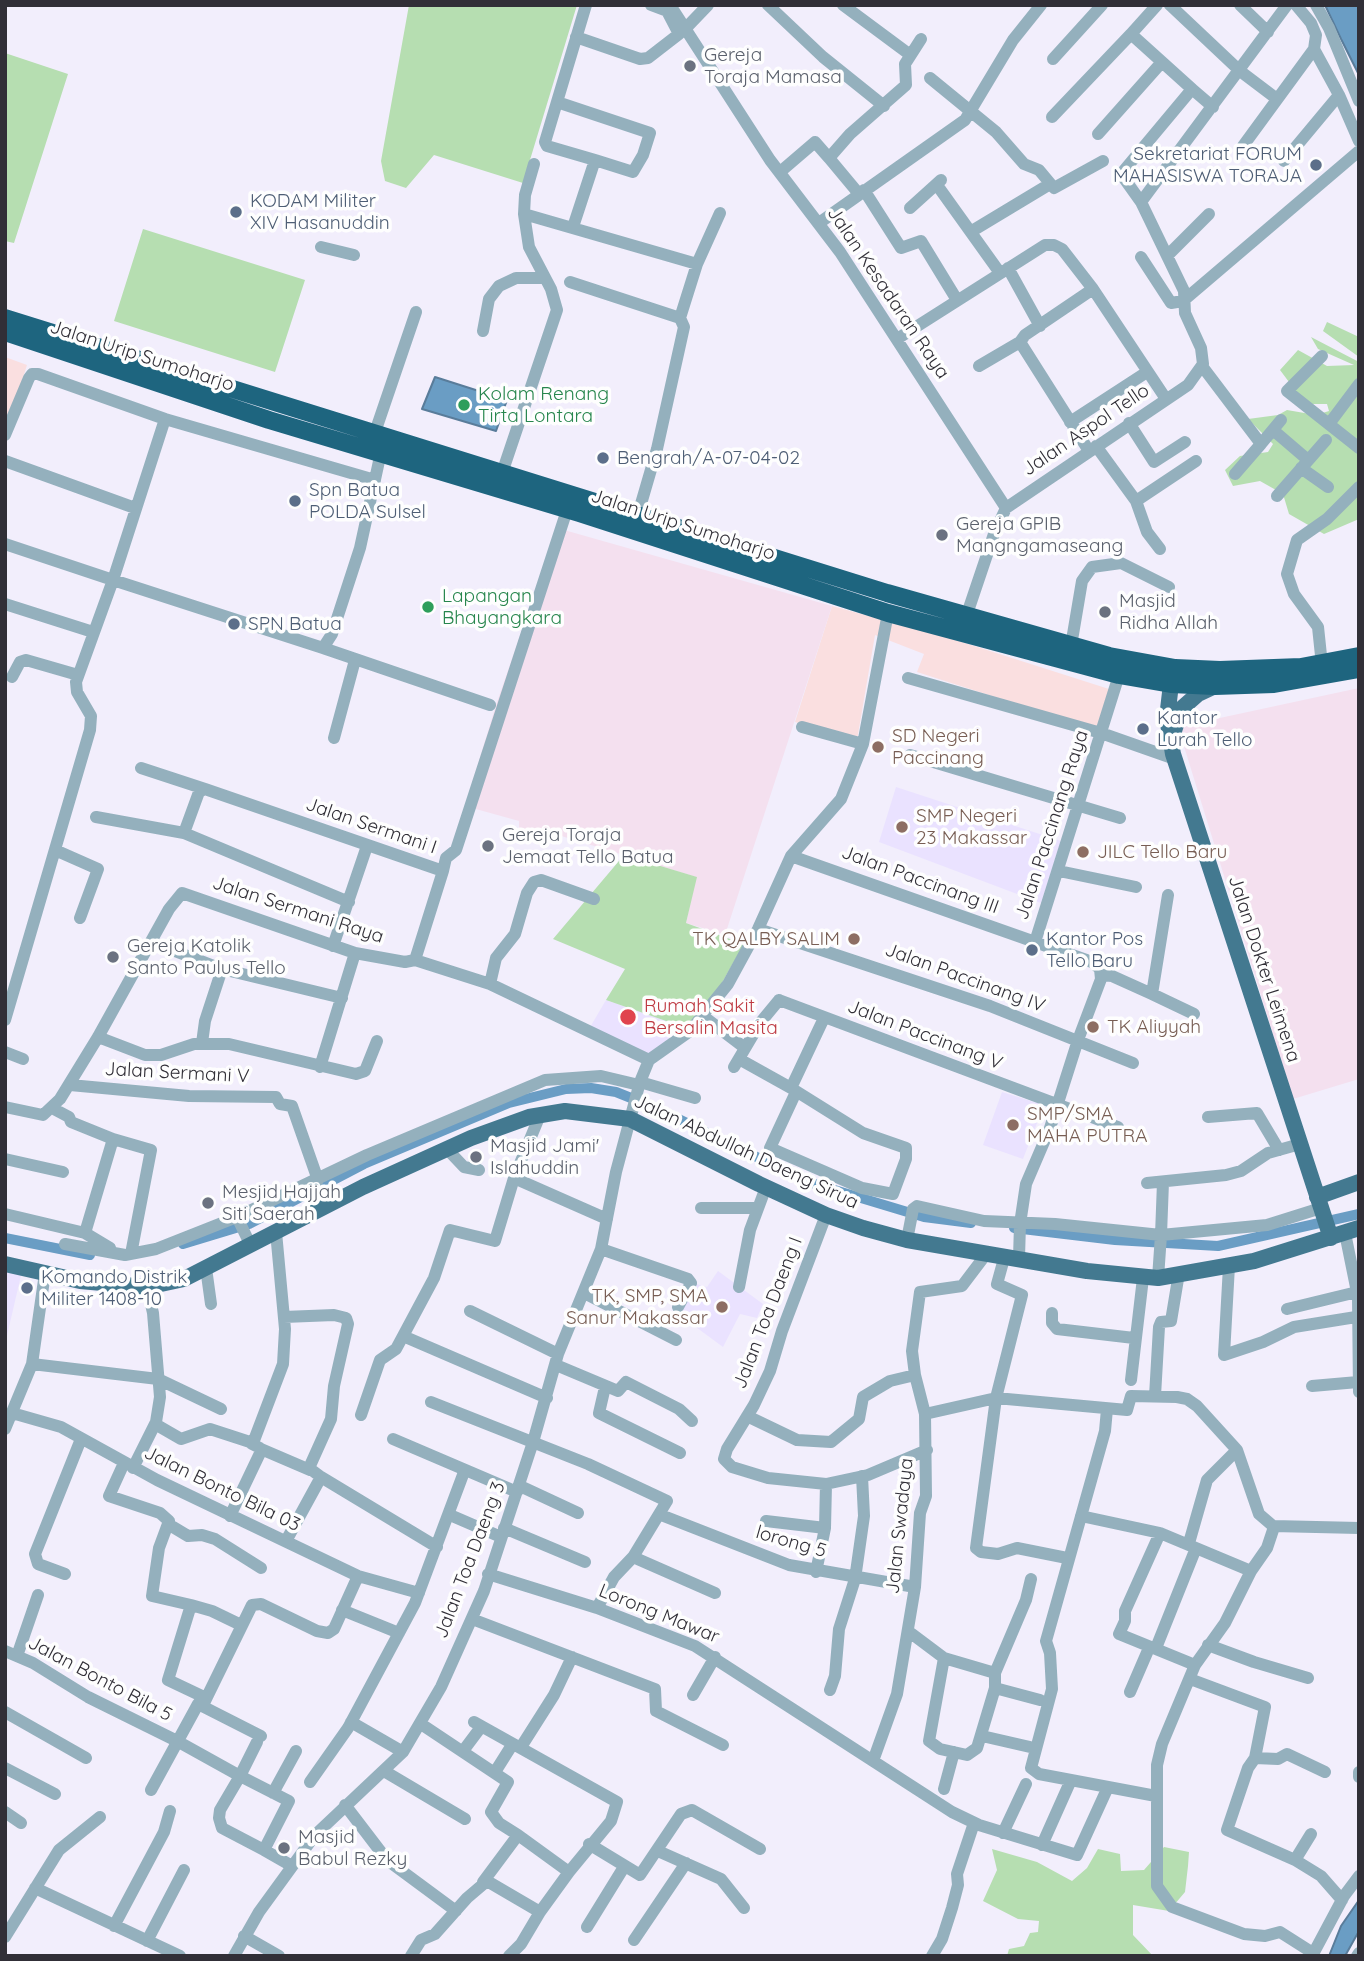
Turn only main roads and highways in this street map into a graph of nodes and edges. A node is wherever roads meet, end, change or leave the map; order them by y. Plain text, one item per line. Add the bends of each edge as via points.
1 (11, 326) edge
2 (375, 445) junction
3 (636, 524) junction
4 (803, 576) junction
5 (1359, 656) edge
6 (1122, 667) junction
7 (1359, 669) edge
8 (1173, 676) junction
9 (1218, 681) junction
10 (1174, 757) junction
11 (1359, 1182) edge
12 (1323, 1202) junction
13 (1341, 1232) edge
14 (5, 1264) edge

1 - 2 highway, Jalan Urip Sumoharjo
2 - 3 highway, Jalan Urip Sumoharjo via 497,489
2 - 3 highway, Jalan Urip Sumoharjo via 503,471
3 - 4 highway, Jalan Urip Sumoharjo
4 - 6 highway, Jalan Urip Sumoharjo via 1072,646
4 - 6 highway, Jalan Urip Sumoharjo via 888,613
5 - 9 highway, Jalan Urip Sumoharjo
6 - 8 highway, Jalan Urip Sumoharjo
7 - 9 highway, Jalan Urip Sumoharjo via 1274,684
8 - 9 highway, Jalan Urip Sumoharjo
8 - 10 main road, Jalan Dokter Leimena via 1167,718
9 - 10 main road, Jalan Dokter Leimena via 1181,709 1175,719
10 - 12 main road, Jalan Dokter Leimena
11 - 12 main road
12 - 13 main road, Jalan Dokter Leimena
13 - 14 main road, Jalan Abdullah Daeng Sirua via 1229,1266 1180,1273 1087,1272 907,1238 826,1215 631,1116 576,1111 498,1127 363,1187 184,1279 147,1287 80,1281

